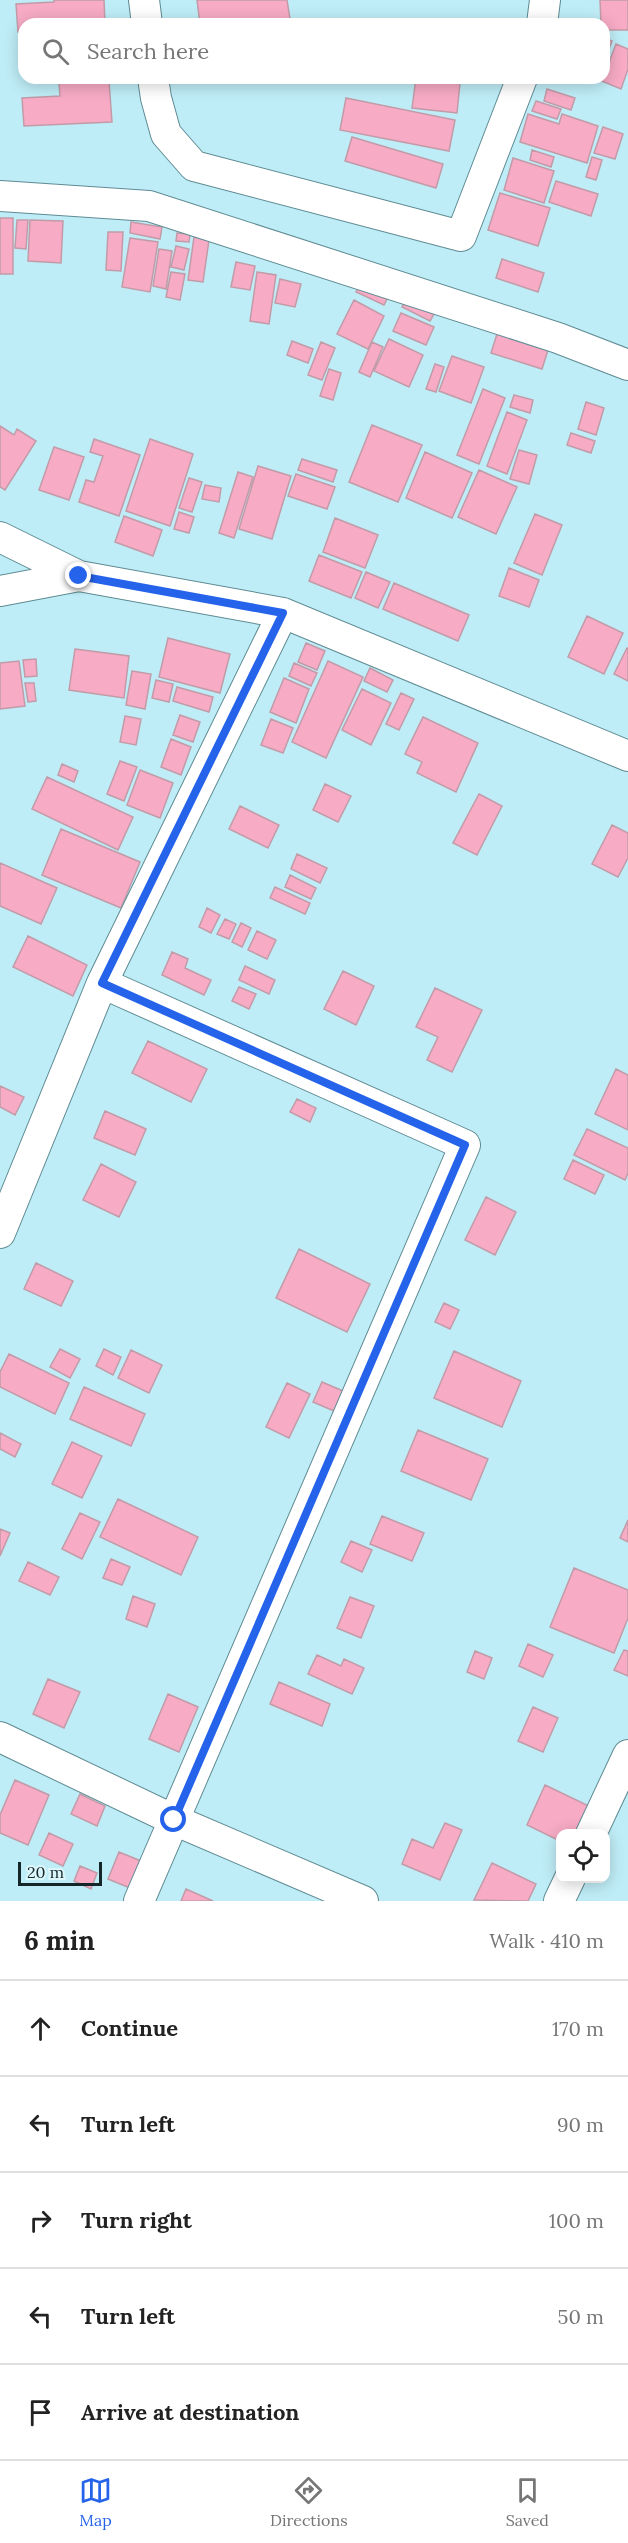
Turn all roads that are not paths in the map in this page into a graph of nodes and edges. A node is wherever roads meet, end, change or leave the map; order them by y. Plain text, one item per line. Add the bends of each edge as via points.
1 (144, 0) edge
2 (545, 0) edge
3 (146, 18) edge
4 (543, 18) edge
5 (154, 84) edge
6 (520, 84) edge
7 (0, 196) edge
8 (628, 365) edge
9 (0, 537) edge
10 (79, 576) junction
11 (0, 591) edge
12 (283, 613) junction
13 (628, 756) edge
14 (102, 983) junction
15 (0, 1233) edge
16 (0, 1737) edge
17 (628, 1755) edge
18 (174, 1820) junction
19 (593, 1829) edge
20 (568, 1883) edge
21 (139, 1901) edge
22 (363, 1901) edge
23 (559, 1901) edge

1 - 3 street
2 - 4 street
5 - 6 street via 166,134 194,166 461,236
7 - 8 street via 149,206 558,338
9 - 10 street
10 - 11 street
10 - 12 street
12 - 13 street
12 - 14 street
14 - 15 street
14 - 18 street via 465,1145
16 - 18 street
17 - 19 street
18 - 21 street
18 - 22 street
20 - 23 street

